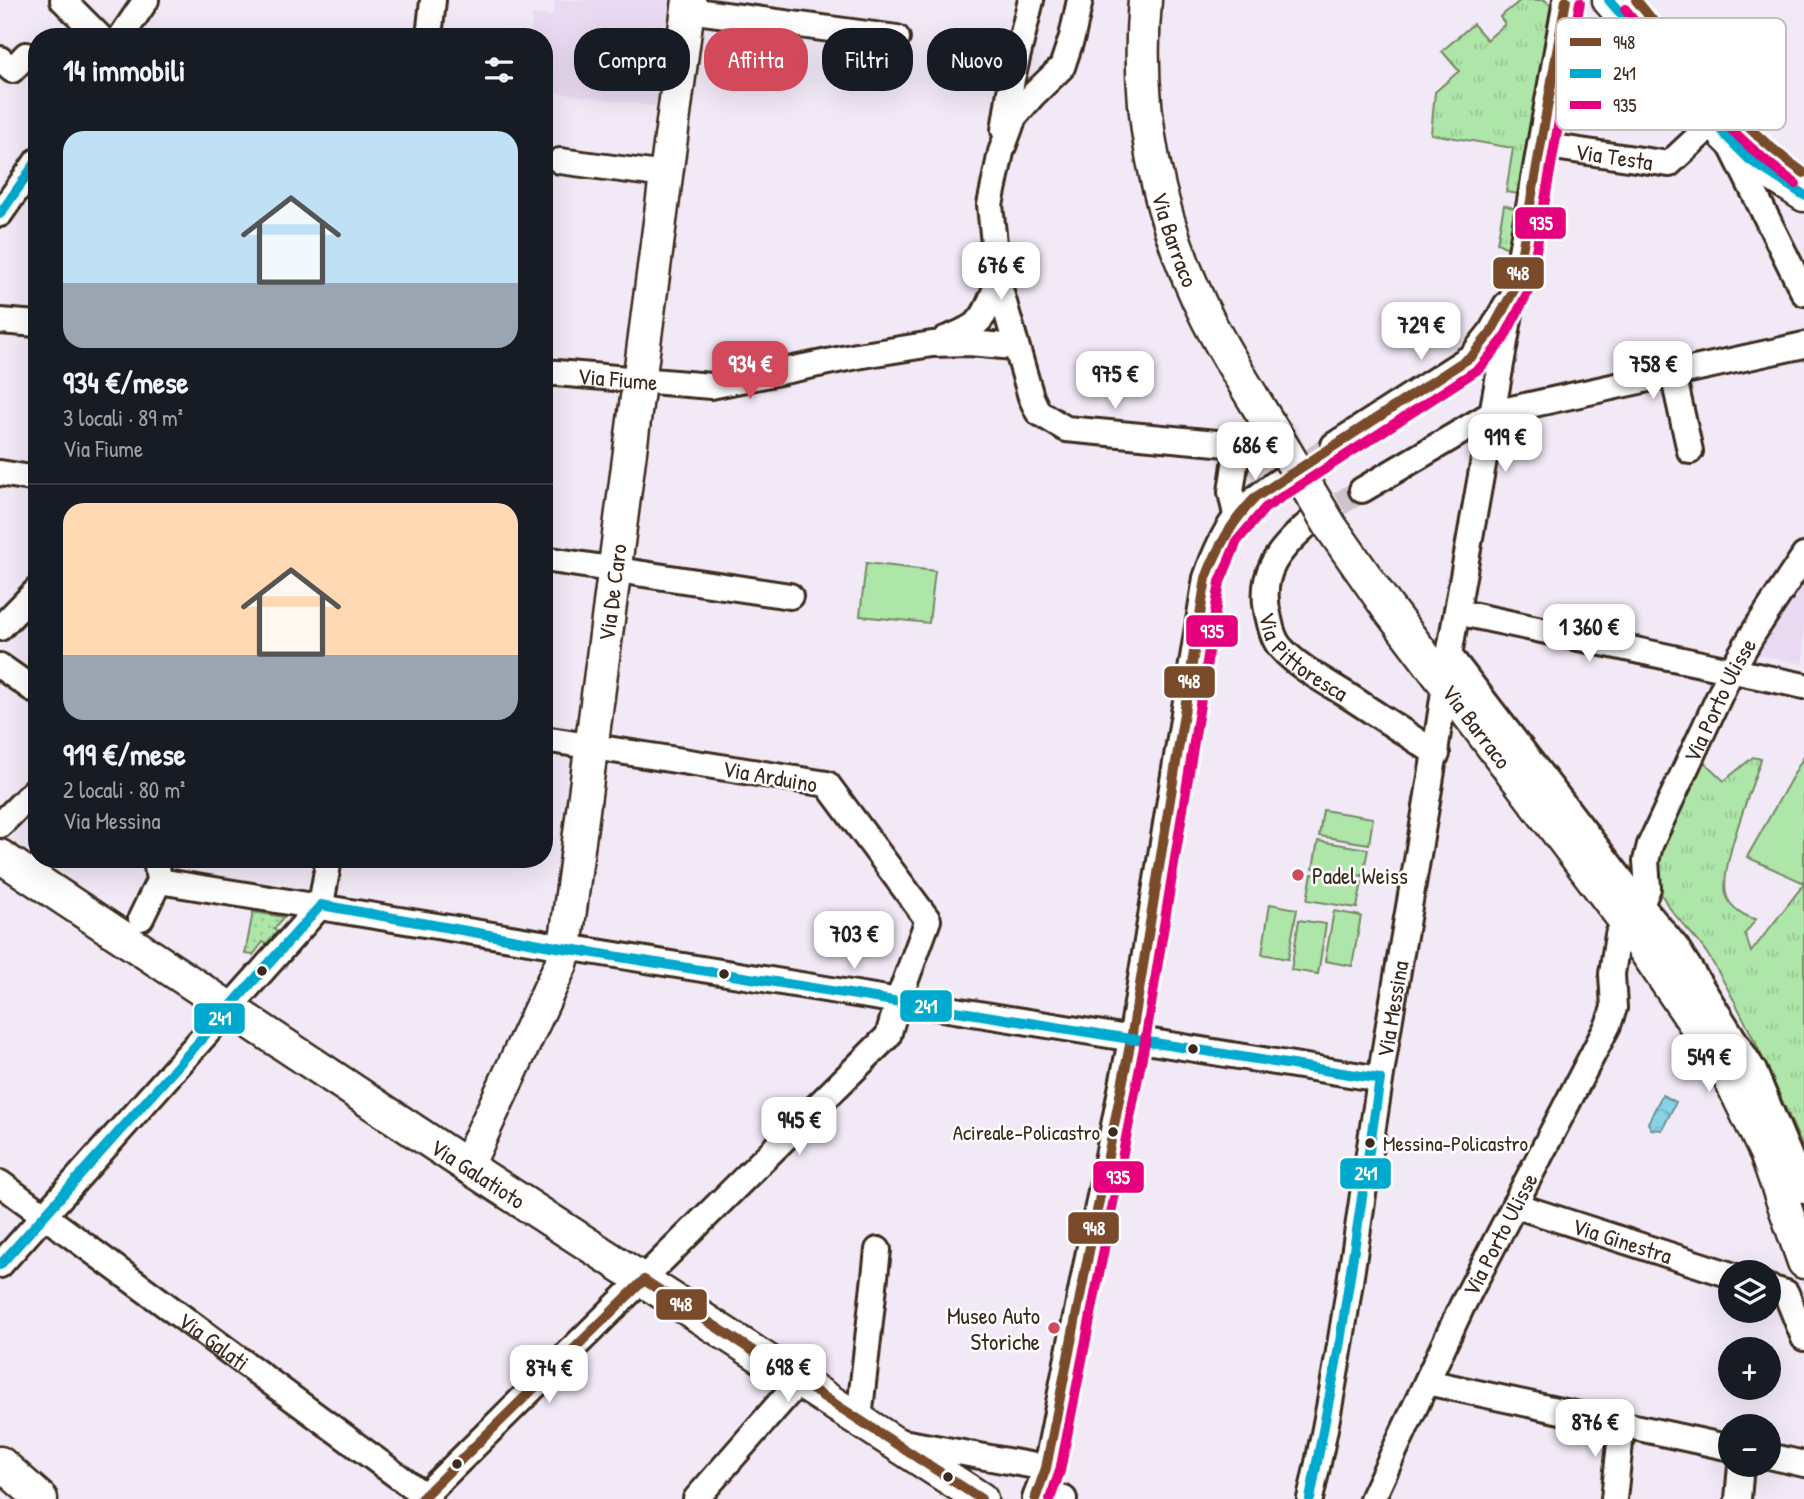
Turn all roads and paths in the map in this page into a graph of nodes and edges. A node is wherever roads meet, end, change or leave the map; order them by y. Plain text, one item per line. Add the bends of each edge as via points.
1 (63, 0) edge
2 (146, 0) edge
3 (433, 0) edge
4 (1031, 0) edge
5 (1080, 0) edge
6 (1145, 0) edge
7 (1566, 0) edge
8 (1620, 2) edge
9 (688, 5) edge
10 (1563, 18) edge
11 (1633, 18) edge
12 (1636, 18) edge
13 (91, 28) edge
14 (127, 28) edge
15 (430, 28) edge
16 (834, 28) edge
17 (1024, 28) edge
18 (26, 55) dead end
19 (1556, 56) edge
20 (0, 60) edge
21 (1027, 61) edge
22 (1062, 68) junction
23 (1010, 91) edge
24 (1719, 130) edge
25 (1721, 130) edge
26 (1721, 130) edge
27 (1749, 130) edge
28 (1540, 145) junction
29 (1001, 152) junction
30 (560, 161) dead end
31 (28, 171) edge
32 (1804, 173) edge
33 (666, 175) junction
34 (1804, 195) edge
35 (4, 197) edge
36 (998, 282) junction
37 (1516, 286) junction
38 (1804, 293) edge
39 (0, 321) edge
40 (28, 323) edge
41 (978, 323) junction
42 (1013, 339) junction
43 (932, 344) junction
44 (1804, 345) edge
45 (1472, 356) junction
46 (553, 373) edge
47 (1500, 374) junction
48 (1672, 374) junction
49 (639, 382) junction
50 (1493, 413) junction
51 (1334, 445) tunnel mouth
52 (1690, 451) dead end
53 (1284, 467) junction
54 (0, 472) edge
55 (28, 477) edge
56 (1362, 491) tunnel mouth
57 (1236, 515) junction
58 (1320, 525) junction
59 (1804, 556) edge
60 (553, 561) edge
61 (614, 571) junction
62 (790, 596) dead end
63 (28, 599) edge
64 (1457, 612) junction
65 (0, 628) edge
66 (0, 666) edge
67 (1447, 669) junction
68 (1731, 671) junction
69 (1804, 685) edge
70 (28, 686) edge
71 (553, 740) edge
72 (590, 746) junction
73 (1437, 754) junction
74 (28, 797) edge
75 (0, 825) edge
76 (0, 856) edge
77 (327, 868) edge
78 (158, 870) edge
79 (321, 905) junction
80 (1633, 913) junction
81 (141, 918) dead end
82 (565, 948) junction
83 (898, 1001) junction
84 (228, 1008) junction
85 (1131, 1040) junction
86 (1380, 1079) junction
87 (467, 1166) junction
88 (0, 1183) edge
89 (1804, 1191) edge
90 (1514, 1205) junction
91 (44, 1216) junction
92 (878, 1250) dead end
93 (1804, 1262) edge
94 (0, 1265) edge
95 (1718, 1271) edge
96 (644, 1279) junction
97 (1781, 1292) edge
98 (1804, 1338) edge
99 (800, 1380) junction
100 (1427, 1382) junction
101 (859, 1419) junction
102 (1622, 1424) junction
103 (890, 1440) junction
104 (1718, 1445) edge
105 (1781, 1459) edge
106 (0, 1463) edge
107 (1804, 1464) edge
108 (1740, 1477) edge
109 (1041, 1485) edge
110 (970, 1494) edge
111 (425, 1498) edge
112 (41, 1499) edge
113 (696, 1499) edge
114 (1064, 1499) edge
115 (1310, 1499) edge
116 (1372, 1499) edge
117 (1615, 1499) edge
118 (1738, 1499) edge

1 - 13 street
2 - 14 street
3 - 15 street
4 - 17 street
5 - 22 street
6 - 53 main road, Via Barraco via 1145,104 1150,154 1163,205 1209,321
7 - 10 street, Via Messina
8 - 11 main road
8 - 12 main road
9 - 16 street
9 - 33 main road, Via De Caro
18 - 20 street via 12,71
19 - 28 street, Via Messina
21 - 22 street via 1040,71
22 - 29 street via 1014,117
23 - 29 street
24 - 28 street, Via Testa via 1669,164
25 - 34 main road via 1760,168
26 - 38 street
27 - 32 main road
28 - 37 street, Via Messina
29 - 36 street via 990,205
30 - 33 street
31 - 35 street
33 - 49 main road, Via De Caro
36 - 41 street
36 - 42 street
37 - 45 street
37 - 47 street, Via Messina
39 - 40 street
41 - 42 street via 990,323
41 - 43 street
42 - 43 street
42 - 57 street via 1038,412 1066,429 1227,444 1237,451 1231,492
43 - 49 street, Via Fiume via 711,386
44 - 48 street
45 - 47 street via 1490,363
45 - 51 street
46 - 49 street, Via Fiume
47 - 50 street, Via Messina
48 - 50 street
48 - 52 street
49 - 61 main road, Via De Caro
50 - 56 street
50 - 64 street, Via Messina
53 - 57 street
53 - 58 main road, Via Barraco, bridge
54 - 55 street
57 - 85 street via 1206,578
58 - 67 main road, Via Barraco via 1387,607
58 - 73 street, Via Pittoresca via 1284,548 1266,578 1267,612 1279,646
59 - 68 street, Via Porto Ulisse
60 - 61 street
61 - 62 street
61 - 72 main road, Via De Caro
63 - 65 street
64 - 67 street, Via Messina
64 - 68 street
66 - 70 street
67 - 73 street, Via Messina
67 - 80 main road, Via Barraco
68 - 69 street
68 - 80 street, Via Porto Ulisse via 1650,845 1648,888
71 - 72 street, Via Arduino
72 - 82 main road, Via De Caro
72 - 83 street, Via Arduino via 827,784 928,920
73 - 86 street, Via Messina
74 - 75 street
76 - 84 main road, Via Galatioto
77 - 79 street
78 - 79 street
78 - 81 street
79 - 82 street
79 - 84 street
80 - 89 street via 1676,947 1754,1071
80 - 90 street, Via Porto Ulisse via 1618,935 1612,974 1614,1008 1608,1025
80 - 93 main road, Via Barraco via 1725,1068 1766,1153
82 - 83 street
82 - 87 main road, Via De Caro
83 - 85 street
83 - 96 street via 888,1037
84 - 87 main road, Via Galatioto
84 - 91 street
85 - 86 street
85 - 109 street
86 - 115 street, Via Messina via 1323,1444
87 - 96 main road, Via Galatioto
88 - 91 street, Via Galati
90 - 95 street, Via Ginestra
90 - 100 street, Via Porto Ulisse
91 - 94 street
91 - 111 street, Via Galati
92 - 101 street
96 - 99 main road, Via Galatioto
96 - 111 street
97 - 98 street via 1786,1293
99 - 101 main road, Via Galatioto
99 - 113 street
100 - 102 street
100 - 116 street, Via Porto Ulisse
101 - 103 main road, Via Galatioto
102 - 104 street
102 - 117 street
103 - 109 street
103 - 110 main road, Via Galatioto
105 - 107 street
106 - 112 main road
108 - 118 street
109 - 114 street

